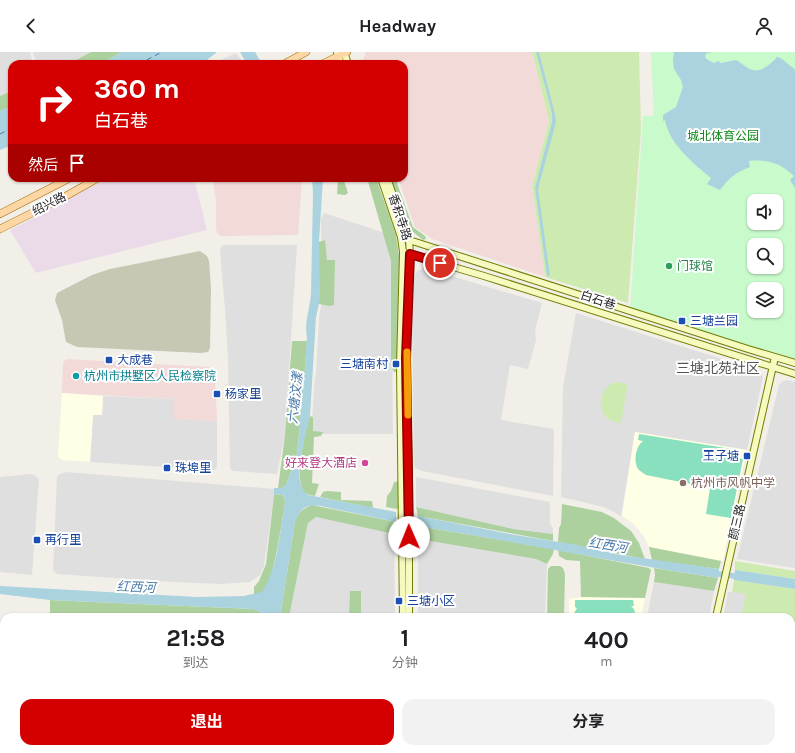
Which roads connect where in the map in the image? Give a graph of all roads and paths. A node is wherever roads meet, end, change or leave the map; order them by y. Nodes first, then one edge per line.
1 (306, 52) edge
2 (342, 53) edge
3 (291, 60) edge
4 (329, 60) edge
5 (62, 182) edge
6 (90, 182) edge
7 (382, 182) edge
8 (388, 182) edge
9 (0, 214) edge
10 (0, 229) edge
11 (400, 237) junction
12 (408, 240) junction
13 (403, 252) junction
14 (410, 254) junction
15 (775, 357) junction
16 (795, 363) edge
17 (773, 368) junction
18 (795, 374) edge
19 (403, 613) edge
20 (409, 613) edge
21 (717, 613) edge

1 - 3 main road
2 - 4 main road
5 - 9 main road, 绍兴路
6 - 10 main road, 绍兴路
7 - 11 main road, 香积寺路
8 - 12 main road, 香积寺路
11 - 12 main road, 白石巷
11 - 13 main road, 香积寺路
12 - 14 main road, 香积寺路
12 - 15 main road, 白石巷
13 - 14 main road, 白石巷
13 - 19 main road, 香积寺路
14 - 17 main road, 白石巷
14 - 20 main road, 香积寺路
15 - 16 main road, 白石巷
15 - 17 main road, 颜三路
17 - 18 main road, 白石巷
17 - 21 main road, 颜三路

